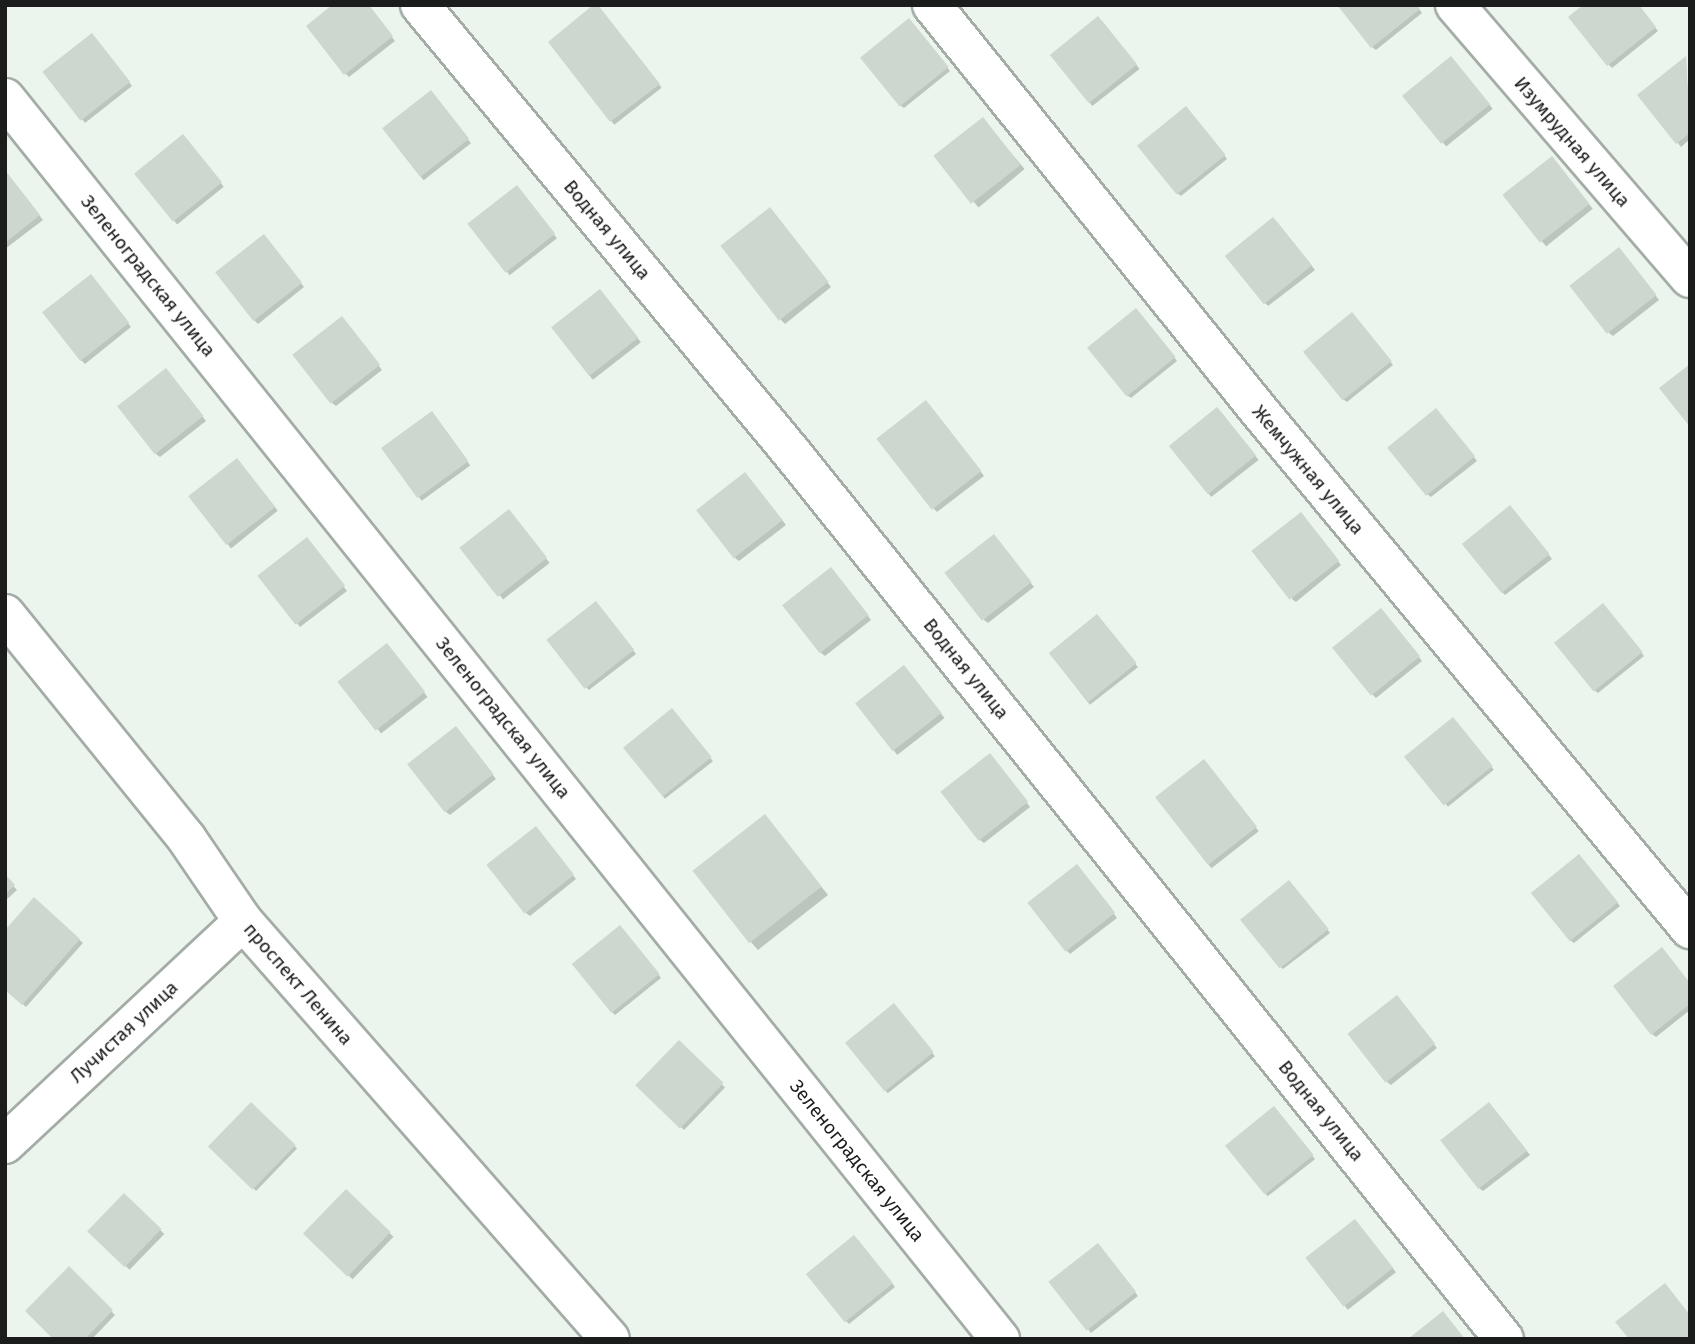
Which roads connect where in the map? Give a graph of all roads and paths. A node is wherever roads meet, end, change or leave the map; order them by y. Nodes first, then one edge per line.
1 (420, 5) edge
2 (932, 5) edge
3 (1455, 5) edge
4 (5, 98) edge
5 (1690, 278) edge
6 (5, 614) edge
7 (243, 921) junction
8 (1690, 929) edge
9 (5, 1144) edge
10 (610, 1339) edge
11 (1000, 1339) edge
12 (1504, 1339) edge

1 - 12 street, Водная улица
2 - 8 street, Жемчужная улица
3 - 5 street, Изумрудная улица
4 - 11 street, Зеленоградская улица
6 - 7 street, проспект Ленина
7 - 9 street, Лучистая улица
7 - 10 street, проспект Ленина

